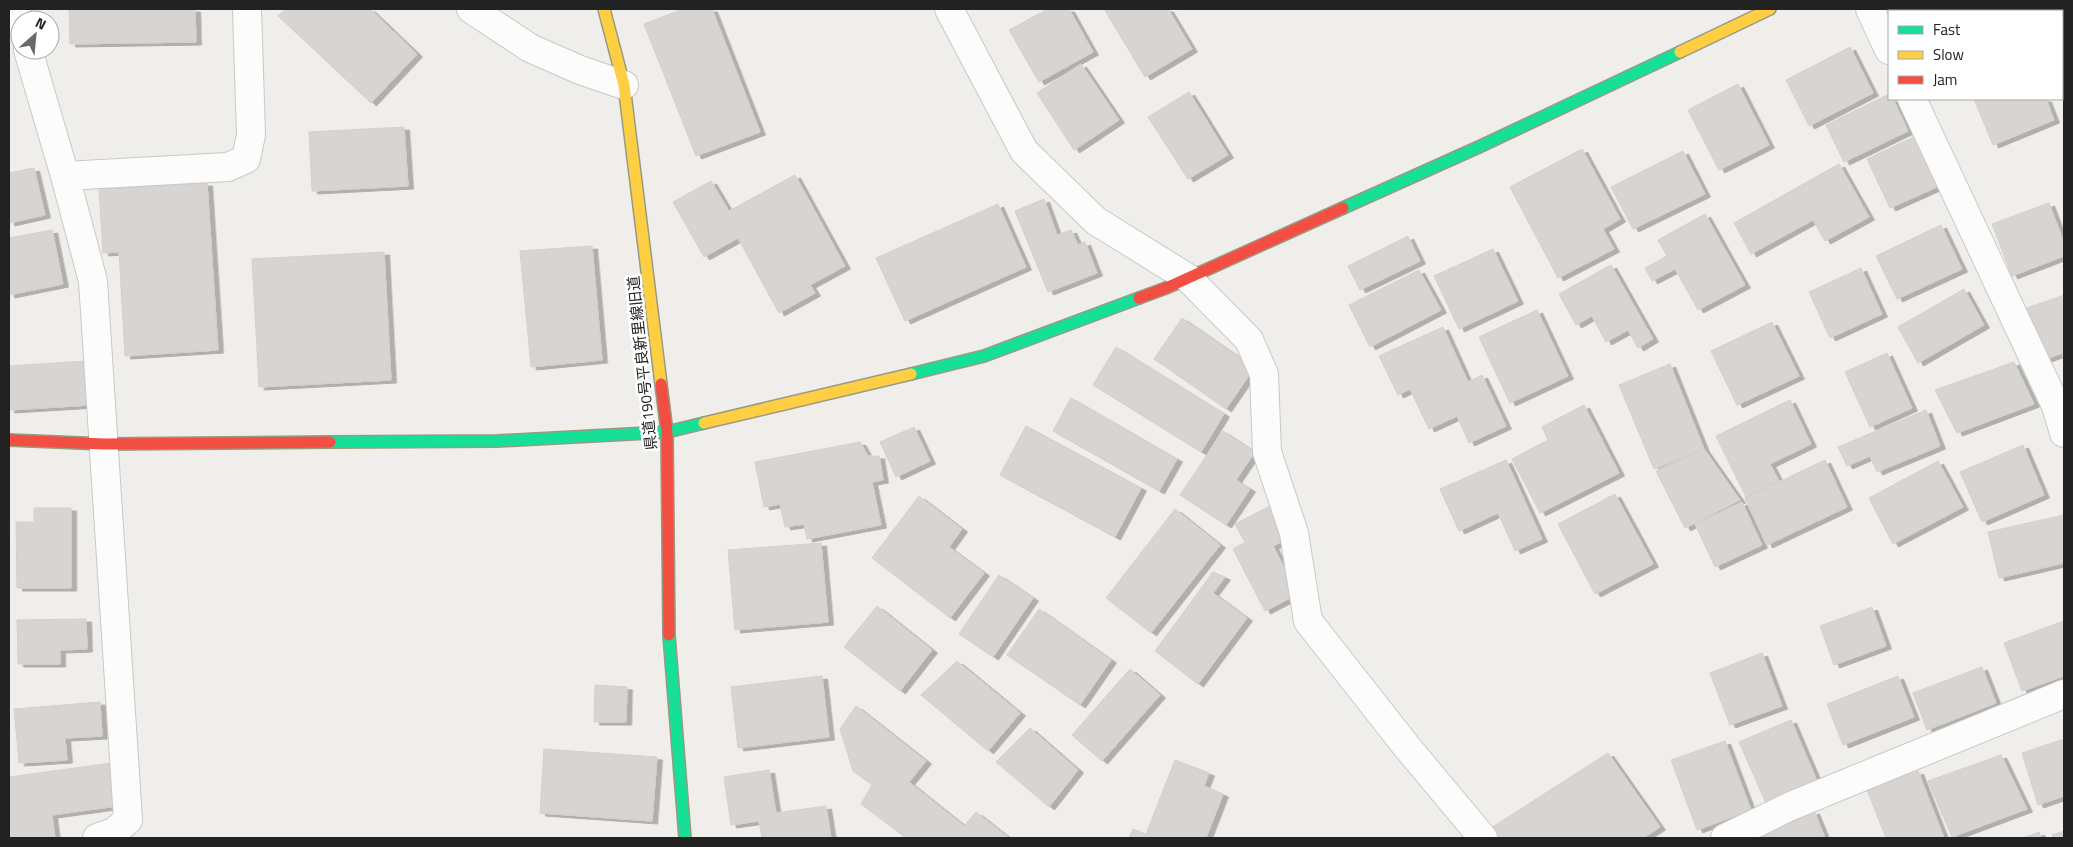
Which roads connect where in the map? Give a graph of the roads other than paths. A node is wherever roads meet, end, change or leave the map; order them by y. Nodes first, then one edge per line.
1 (247, 9) edge
2 (471, 9) edge
3 (604, 9) edge
4 (949, 9) edge
5 (1770, 9) edge
6 (1870, 9) edge
7 (1888, 48) edge
8 (31, 60) edge
9 (624, 85) junction
10 (1912, 100) edge
11 (65, 176) junction
12 (1188, 278) junction
13 (2064, 428) edge
14 (667, 432) junction
15 (9, 440) edge
16 (104, 444) junction
17 (2064, 694) edge
18 (97, 838) edge
19 (685, 838) edge
20 (1483, 838) edge
21 (1725, 838) edge

1 - 11 street
2 - 9 street
3 - 9 street, 県道190号平良新里線旧道
4 - 12 street
5 - 12 street
6 - 7 street
8 - 11 street
9 - 14 street, 県道190号平良新里線旧道
10 - 13 street
11 - 16 street
12 - 14 street
12 - 20 street
14 - 16 street
14 - 19 street, 県道190号平良新里線旧道
15 - 16 street
16 - 18 street
17 - 21 street

